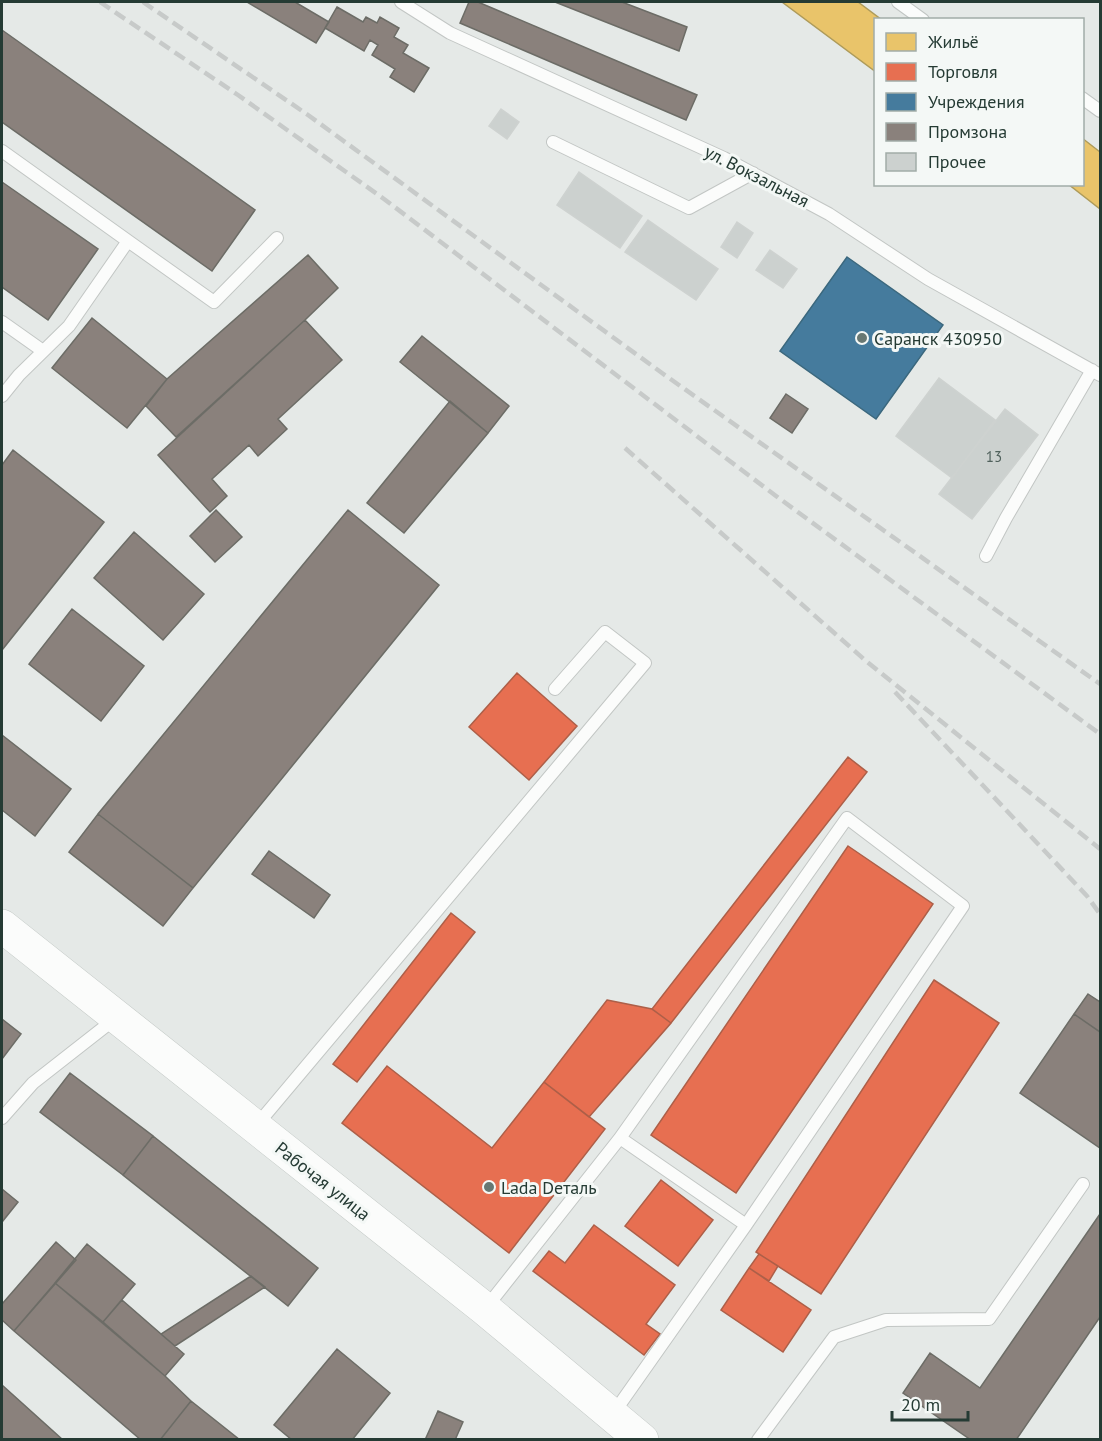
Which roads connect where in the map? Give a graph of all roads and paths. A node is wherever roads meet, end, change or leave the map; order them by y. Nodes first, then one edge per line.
1 (400, 2) edge
2 (898, 2) edge
3 (920, 18) edge
4 (1084, 99) edge
5 (1101, 111) edge
6 (553, 142) dead end
7 (2, 151) edge
8 (753, 173) junction
9 (278, 238) dead end
10 (128, 242) junction
11 (2, 322) edge
12 (43, 351) junction
13 (1096, 373) edge
14 (2, 396) edge
15 (986, 556) dead end
16 (555, 689) dead end
17 (2, 926) edge
18 (117, 1017) junction
19 (2, 1118) edge
20 (255, 1127) junction
21 (620, 1138) junction
22 (1083, 1184) dead end
23 (746, 1225) junction
24 (485, 1309) junction
25 (612, 1415) junction
26 (642, 1440) edge
27 (758, 1440) edge

1 - 8 lane, ул. Вокзальная
2 - 3 lane
4 - 5 lane
6 - 8 lane
7 - 10 lane
8 - 13 lane, ул. Вокзальная
9 - 10 lane
10 - 12 lane
11 - 12 lane
12 - 14 lane
13 - 15 lane
16 - 20 lane
17 - 18 street, Рабочая улица
18 - 19 lane
18 - 20 street, Рабочая улица
20 - 24 street, Рабочая улица
21 - 23 lane
21 - 23 lane
21 - 24 lane
22 - 27 lane
23 - 25 lane
24 - 25 street, Рабочая улица
25 - 26 street, Рабочая улица

